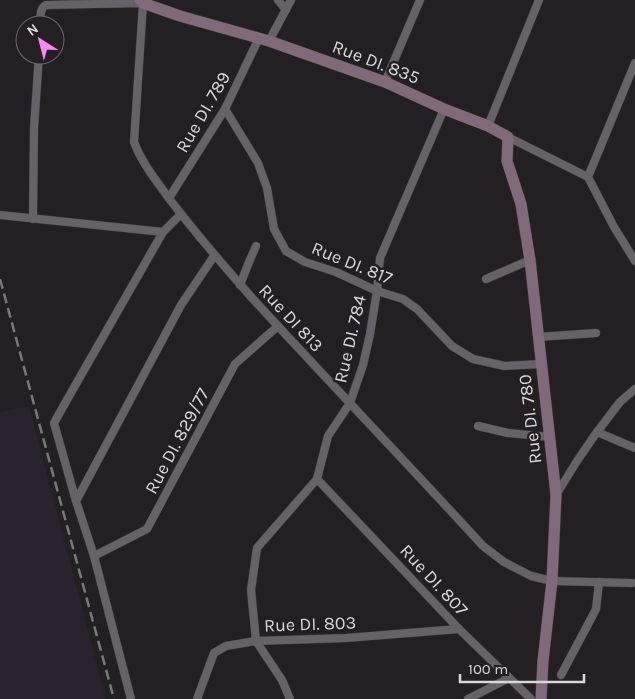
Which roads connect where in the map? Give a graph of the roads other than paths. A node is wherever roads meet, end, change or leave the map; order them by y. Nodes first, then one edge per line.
1 (278, 0) edge
2 (291, 0) edge
3 (420, 0) edge
4 (539, 0) edge
5 (141, 2) edge
6 (286, 10) junction
7 (41, 15) edge
8 (264, 39) junction
9 (635, 63) edge
10 (37, 65) edge
11 (385, 82) junction
12 (225, 109) junction
13 (444, 109) junction
14 (488, 126) junction
15 (508, 137) junction
16 (588, 177) junction
17 (169, 198) junction
18 (0, 215) edge
19 (180, 215) junction
20 (33, 219) junction
21 (163, 232) junction
22 (256, 246) dead end
23 (214, 256) junction
24 (530, 260) junction
25 (635, 261) edge
26 (486, 279) dead end
27 (240, 285) junction
28 (377, 291) junction
29 (278, 326) junction
30 (596, 333) dead end
31 (538, 337) junction
32 (541, 364) junction
33 (635, 389) edge
34 (350, 403) junction
35 (478, 426) dead end
36 (597, 432) junction
37 (550, 436) junction
38 (635, 448) edge
39 (318, 479) junction
40 (556, 495) junction
41 (76, 501) junction
42 (94, 556) junction
43 (552, 581) junction
44 (599, 582) junction
45 (632, 583) dead end
46 (459, 629) junction
47 (256, 641) junction
48 (560, 675) dead end
49 (509, 678) junction
50 (131, 699) edge
51 (196, 699) edge
52 (290, 699) edge
53 (468, 699) edge
54 (531, 699) edge
55 (541, 699) edge

1 - 6 street
2 - 6 street, Rue DI. 789
3 - 11 street
4 - 14 street
5 - 7 street
5 - 8 street, Rue DI. 835
5 - 17 street, Rue DI 813
6 - 8 street, Rue DI. 789
8 - 11 street, Rue DI. 835
8 - 12 street, Rue DI. 789
9 - 16 street
10 - 20 street
11 - 13 street, Rue DI. 835
12 - 17 street, Rue DI. 789
12 - 28 street, Rue DI. 817
13 - 14 street, Rue DI. 835
13 - 28 street, Rue DI. 784
14 - 15 street, Rue DI. 835
15 - 16 street, Rue DI. 835
15 - 24 street, Rue DI. 780
16 - 25 street
17 - 19 street, Rue DI 813
18 - 20 street
19 - 21 street
19 - 23 street, Rue DI 813
20 - 21 street
21 - 41 street
22 - 27 street
23 - 27 street, Rue DI 813
23 - 41 street
24 - 26 street
24 - 31 street, Rue DI. 780
27 - 29 street, Rue DI 813
28 - 32 street, Rue DI. 817
28 - 34 street, Rue DI. 784
29 - 34 street, Rue DI 813
29 - 42 street, Rue DI. 829/77
30 - 31 street
31 - 32 street, Rue DI. 780
32 - 37 street, Rue DI. 780
33 - 36 street
34 - 39 street, Rue DI. 784
34 - 43 street, Rue DI 813
35 - 37 street
36 - 38 street
36 - 40 street
37 - 40 street, Rue DI. 780
39 - 46 street, Rue DI. 807
39 - 47 street, Rue DI. 784
40 - 43 street, Rue DI. 780
41 - 42 street
42 - 50 street
43 - 44 street, Rue DI 813
43 - 55 street, Rue DI. 780
44 - 45 street, Rue DI 813
44 - 48 street
46 - 47 street, Rue DI. 803
46 - 49 street, Rue DI. 807
47 - 51 street, Rue DI. 803
47 - 52 street, Rue DI. 784
49 - 53 street
49 - 54 street, Rue DI. 807

